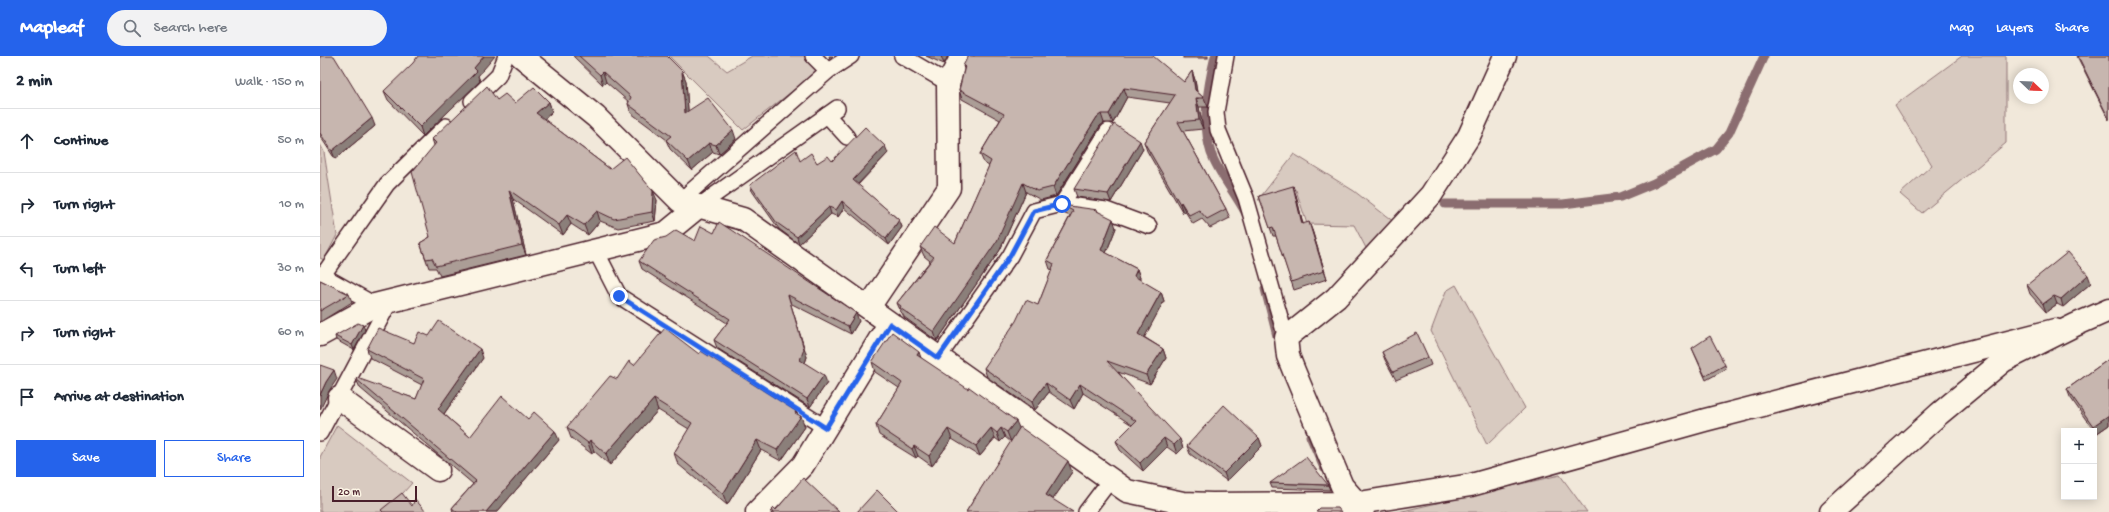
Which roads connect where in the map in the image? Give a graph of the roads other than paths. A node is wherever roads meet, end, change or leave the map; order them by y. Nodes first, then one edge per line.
1 (506, 56) edge
2 (521, 56) edge
3 (813, 56) edge
4 (851, 56) edge
5 (902, 56) edge
6 (962, 56) edge
7 (1226, 56) edge
8 (1505, 56) edge
9 (828, 71) junction
10 (948, 83) junction
11 (1108, 131) edge
12 (847, 137) dead end
13 (690, 203) junction
14 (1062, 204) junction
15 (1149, 226) dead end
16 (596, 251) junction
17 (321, 275) edge
18 (382, 303) junction
19 (869, 307) junction
20 (2109, 310) edge
21 (890, 324) junction
22 (2075, 325) junction
23 (320, 335) edge
24 (1286, 338) junction
25 (938, 358) junction
26 (339, 398) junction
27 (826, 428) junction
28 (320, 433) edge
29 (438, 470) dead end
30 (1111, 479) junction
31 (1195, 508) edge
32 (1362, 508) edge
33 (757, 512) edge
34 (1086, 512) edge
35 (1831, 512) edge

1 - 17 lane
2 - 13 street
3 - 9 lane
4 - 9 lane
5 - 10 lane
6 - 10 street
7 - 24 lane
8 - 24 street
9 - 13 lane
10 - 19 street
11 - 14 lane
12 - 13 lane
13 - 16 street
13 - 19 street
14 - 15 lane
14 - 25 lane
16 - 18 street
16 - 27 lane
17 - 18 lane
18 - 23 street
18 - 26 lane
19 - 21 street
20 - 22 street
21 - 25 street
21 - 27 street
22 - 32 street
22 - 35 street
24 - 32 street
25 - 30 street
26 - 28 lane
26 - 29 street
27 - 33 street
30 - 31 street
30 - 34 lane
31 - 32 street

